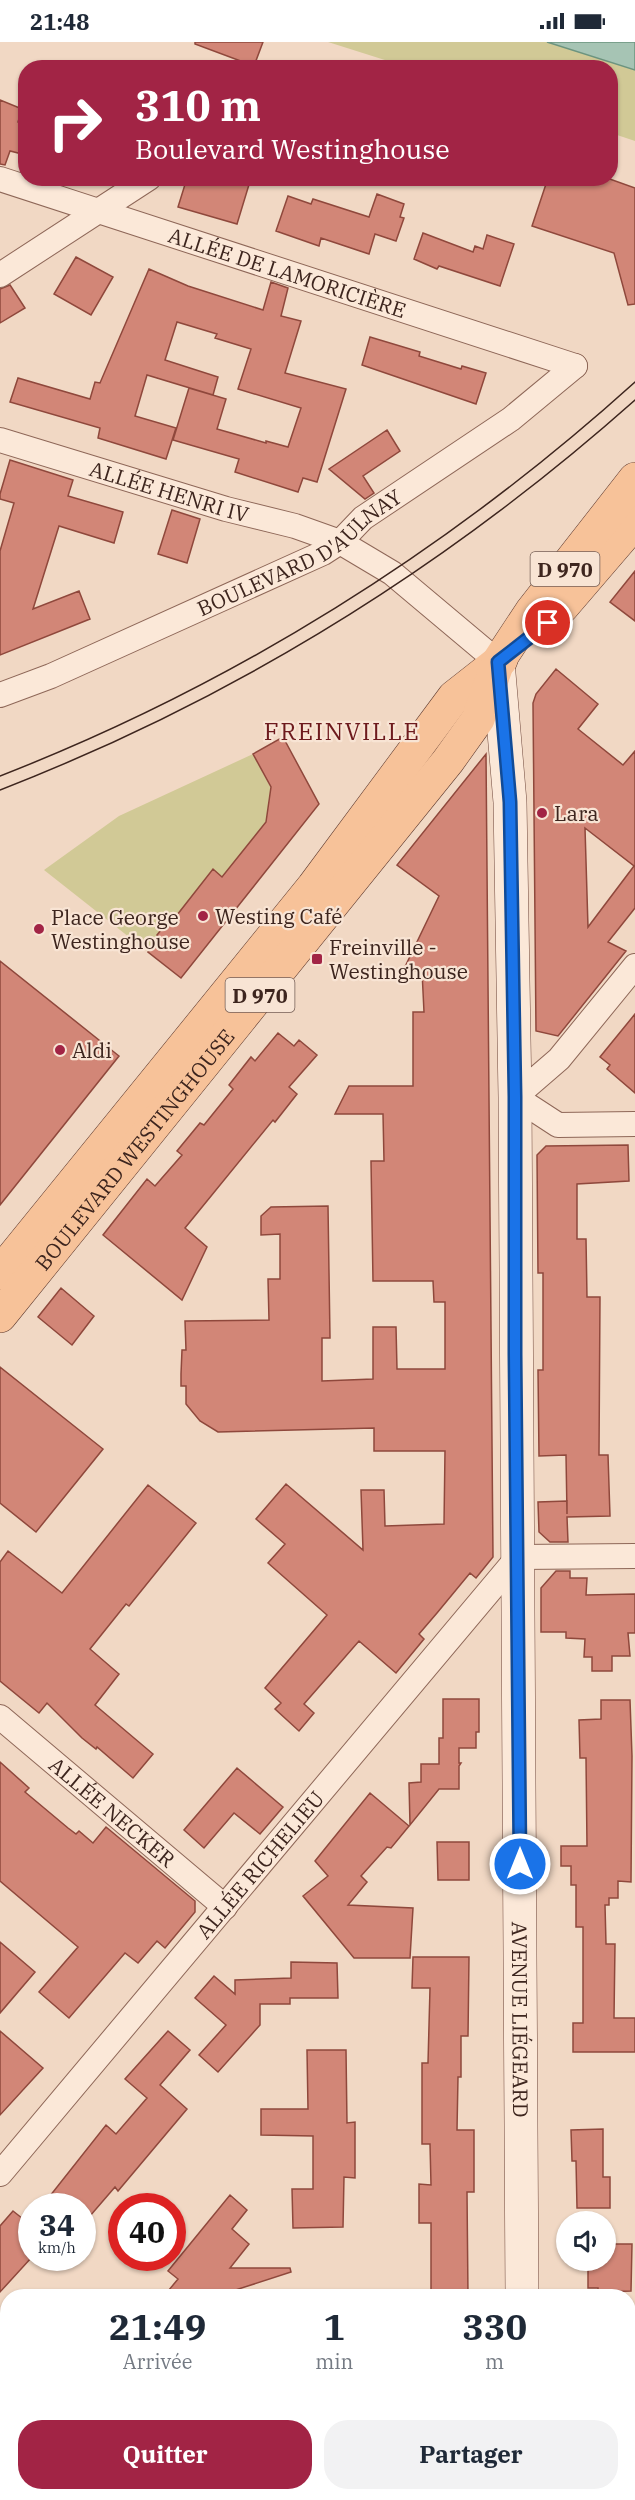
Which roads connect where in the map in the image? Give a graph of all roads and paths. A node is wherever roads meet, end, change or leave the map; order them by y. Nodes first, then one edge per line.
1 (0, 179) edge
2 (18, 185) edge
3 (21, 186) edge
4 (138, 186) edge
5 (101, 212) junction
6 (0, 275) edge
7 (575, 366) joint
8 (0, 440) edge
9 (635, 479) edge
10 (635, 522) edge
11 (340, 542) junction
12 (498, 662) junction
13 (0, 695) edge
14 (635, 966) edge
15 (515, 1097) junction
16 (635, 1124) edge
17 (0, 1273) edge
18 (0, 1316) edge
19 (635, 1556) edge
20 (518, 1557) junction
21 (9, 1725) edge
22 (225, 1908) junction
23 (0, 2174) edge
24 (522, 2289) edge

1 - 2 street, ALLÉE DE LAMORICIÈRE
3 - 5 street, ALLÉE DE LAMORICIÈRE
4 - 5 street
5 - 6 street
5 - 7 street, ALLÉE DE LAMORICIÈRE
7 - 11 street, BOULEVARD D'AULNAY
8 - 11 street, ALLÉE HENRI IV
9 - 12 main road, BOULEVARD WESTINGHOUSE / D 970
10 - 12 main road, BOULEVARD WESTINGHOUSE / D 970
11 - 12 street, ALLÉE HENRI IV
11 - 13 street, BOULEVARD D'AULNAY
12 - 15 street, AVENUE LIÉGEARD
12 - 17 main road, BOULEVARD WESTINGHOUSE / D 970
12 - 18 main road, BOULEVARD WESTINGHOUSE / D 970
14 - 15 street
15 - 16 street
15 - 20 street, AVENUE LIÉGEARD
19 - 20 street
20 - 22 street, ALLÉE RICHELIEU
20 - 24 street, AVENUE LIÉGEARD
21 - 22 street, ALLÉE NECKER
22 - 23 street, ALLÉE RICHELIEU

